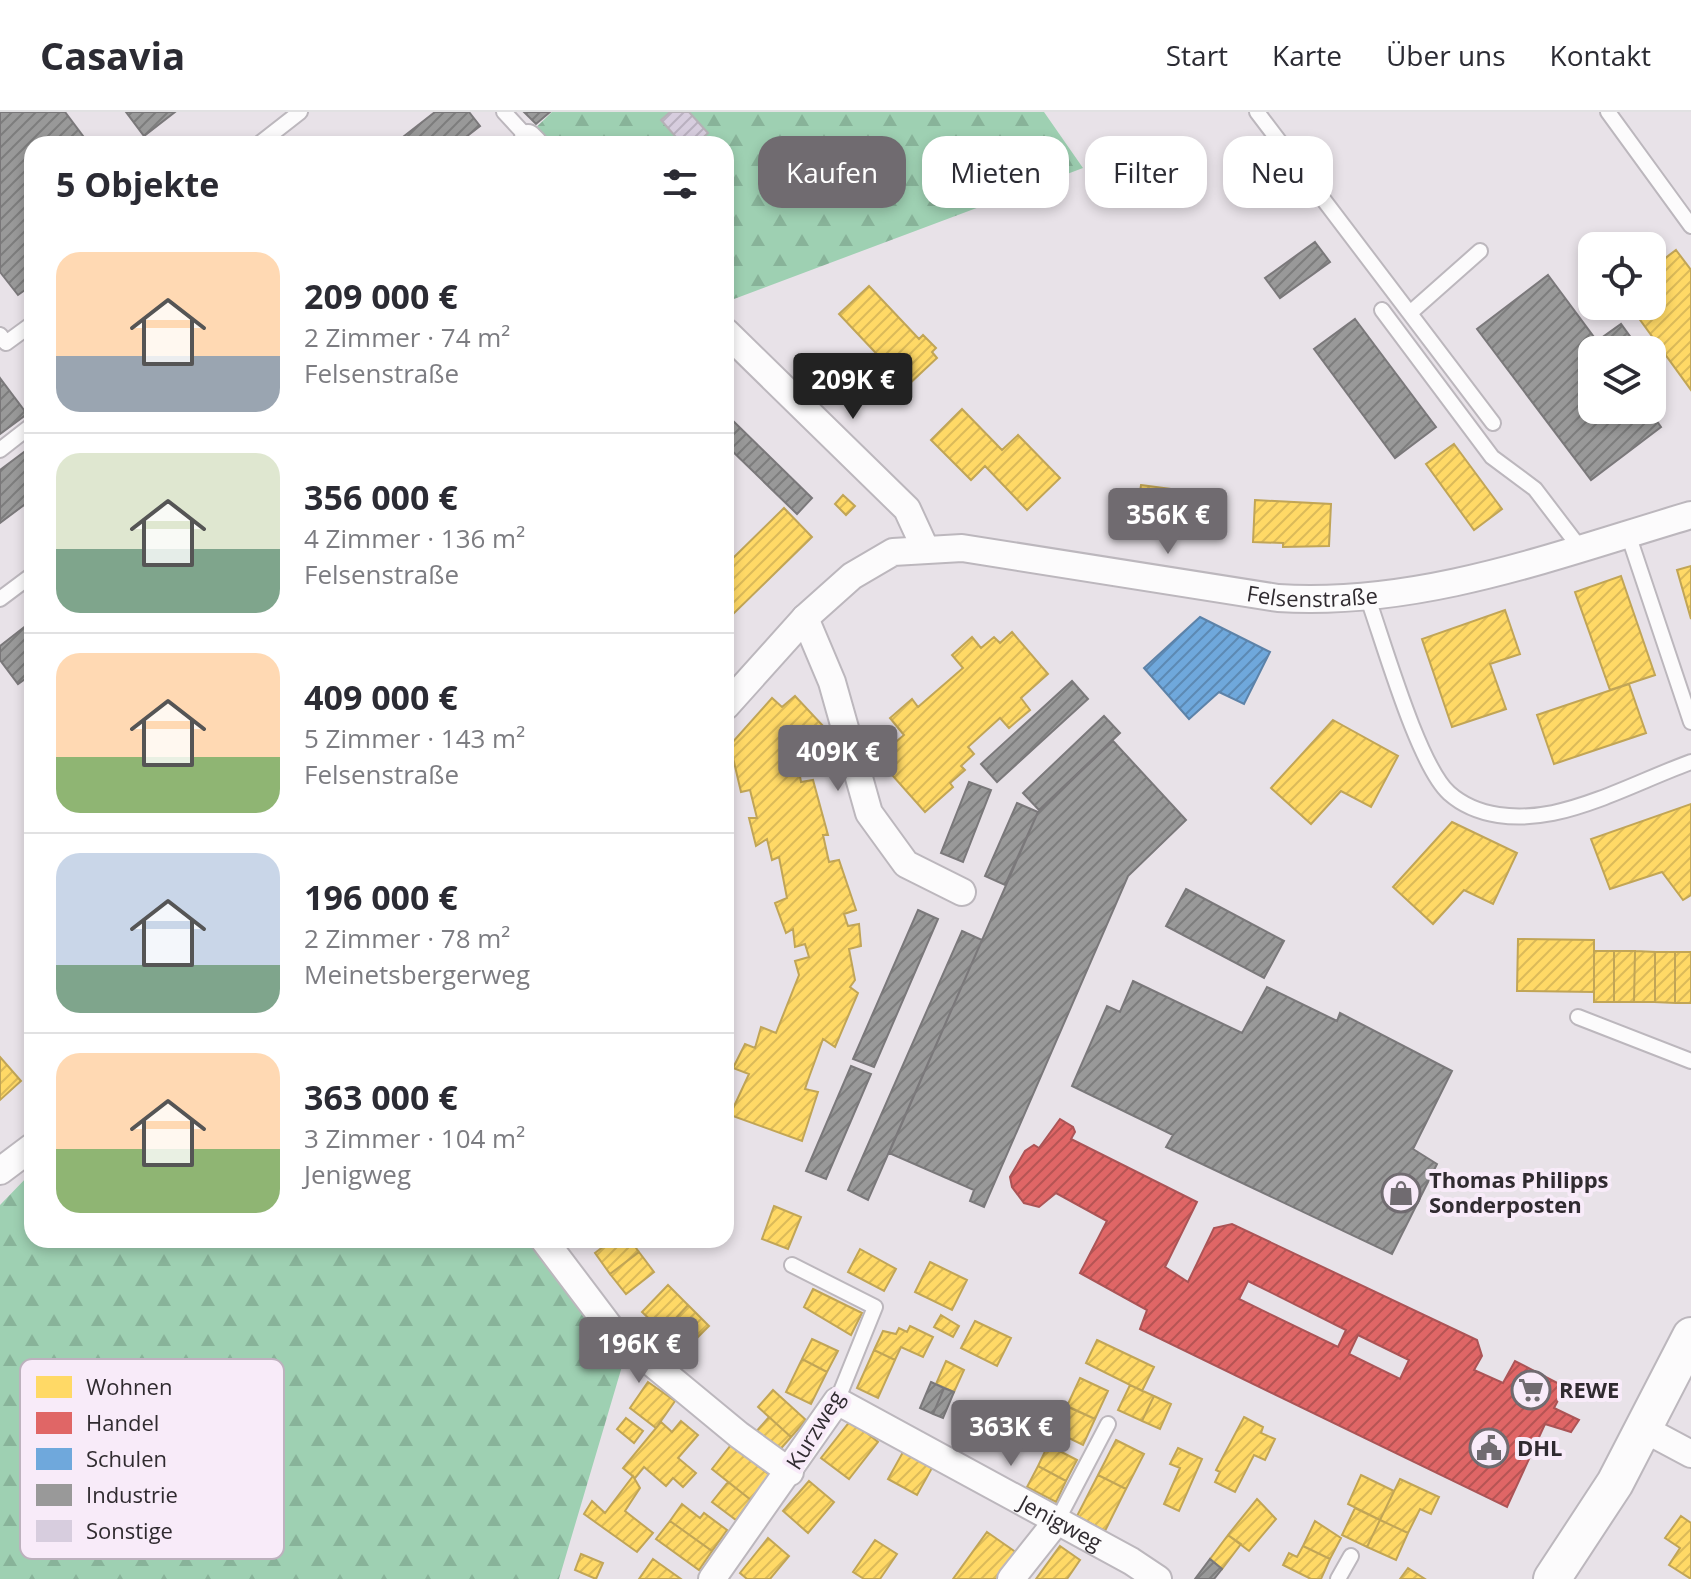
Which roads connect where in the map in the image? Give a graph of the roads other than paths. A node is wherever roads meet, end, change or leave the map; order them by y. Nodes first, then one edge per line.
1 (300, 112) edge
2 (504, 112) edge
3 (1257, 112) edge
4 (1608, 112) edge
5 (269, 136) edge
6 (526, 136) edge
7 (1691, 226) edge
8 (1480, 251) dead end
9 (1382, 310) dead end
10 (1410, 313) junction
11 (24, 330) edge
12 (0, 335) edge
13 (734, 340) edge
14 (1493, 423) dead end
15 (24, 431) edge
16 (0, 450) edge
17 (1691, 515) edge
18 (1628, 534) junction
19 (925, 548) junction
20 (1580, 548) junction
21 (24, 581) edge
22 (1367, 596) junction
23 (0, 599) edge
24 (805, 618) junction
25 (734, 697) edge
26 (1691, 722) edge
27 (1691, 762) edge
28 (962, 892) dead end
29 (1578, 1017) dead end
30 (1691, 1061) edge
31 (24, 1153) edge
32 (0, 1171) edge
33 (550, 1248) edge
34 (792, 1265) dead end
35 (1691, 1336) edge
36 (837, 1401) junction
37 (1108, 1424) dead end
38 (1646, 1430) junction
39 (1691, 1454) edge
40 (790, 1472) junction
41 (1057, 1521) junction
42 (1351, 1556) dead end
43 (712, 1579) edge
44 (1011, 1579) edge
45 (1158, 1579) edge
46 (1338, 1579) edge
47 (1552, 1579) edge

1 - 5 lane
2 - 6 lane
3 - 10 lane
4 - 7 lane
8 - 10 lane
9 - 20 lane
10 - 14 lane
11 - 12 lane
13 - 19 street
15 - 16 lane
17 - 18 street, Felsenstraße
18 - 20 street, Felsenstraße
18 - 26 lane
19 - 22 street, Felsenstraße
19 - 24 street, Felsenstraße
20 - 22 street, Felsenstraße
21 - 23 lane
22 - 27 lane
24 - 25 street, Felsenstraße
24 - 28 street
29 - 30 lane
31 - 32 street
33 - 40 street
34 - 36 lane, Kurzweg
35 - 38 main road
36 - 40 street, Kurzweg
36 - 41 street, Jenigweg
37 - 41 lane
38 - 39 street
38 - 47 main road
40 - 43 street, Kurzweg
41 - 44 street
41 - 45 street, Jenigweg
42 - 46 lane

